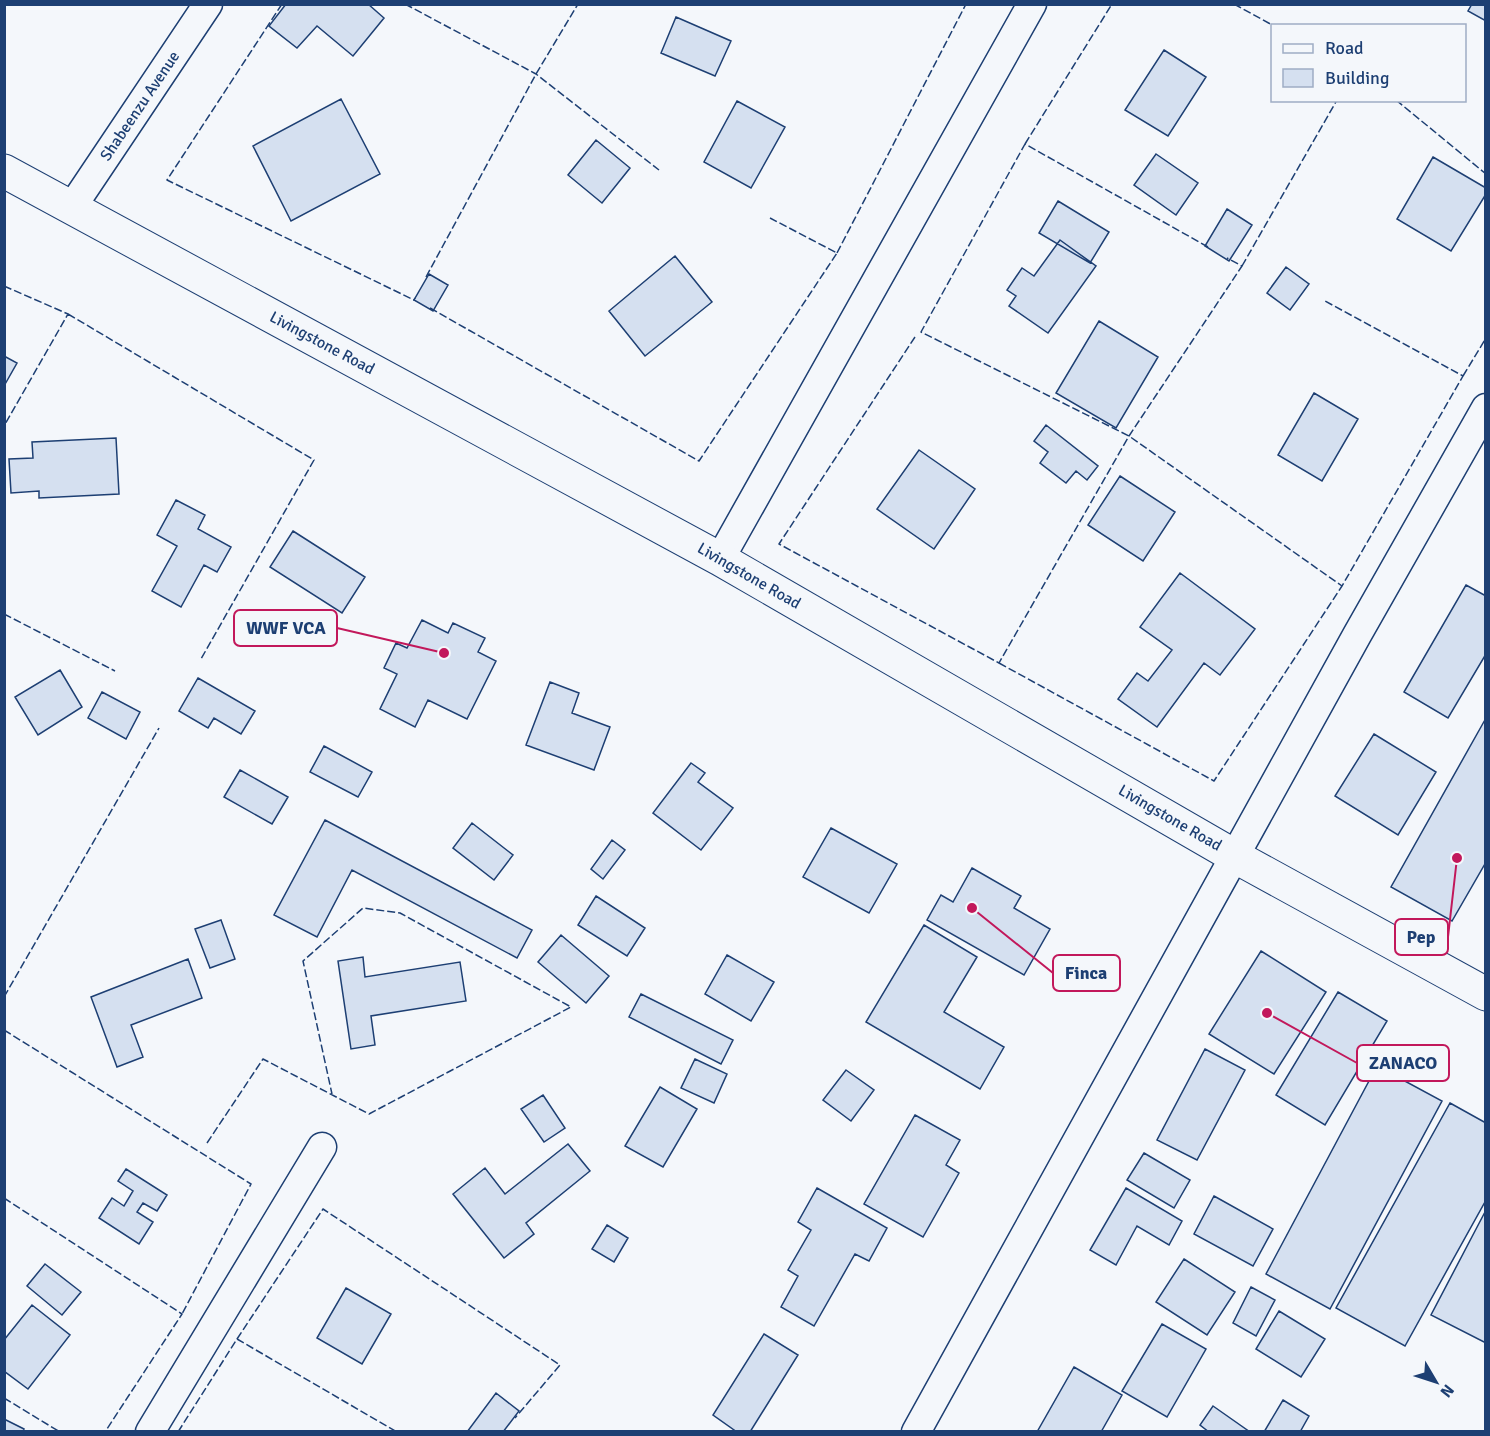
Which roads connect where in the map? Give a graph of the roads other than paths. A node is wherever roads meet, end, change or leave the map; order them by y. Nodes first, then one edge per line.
1 (208, 4) edge
2 (1032, 4) edge
3 (4, 171) edge
4 (72, 207) junction
5 (1485, 408) edge
6 (720, 559) junction
7 (1236, 856) junction
8 (1485, 994) edge
9 (322, 1147) dead end
10 (150, 1431) edge
11 (916, 1431) edge

1 - 4 street, Shabeenzu Avenue
2 - 6 street
3 - 4 highway, Livingstone Road
4 - 6 highway, Livingstone Road
5 - 7 street
6 - 7 highway, Livingstone Road
7 - 8 highway, Livingstone Road
7 - 11 street
9 - 10 street

